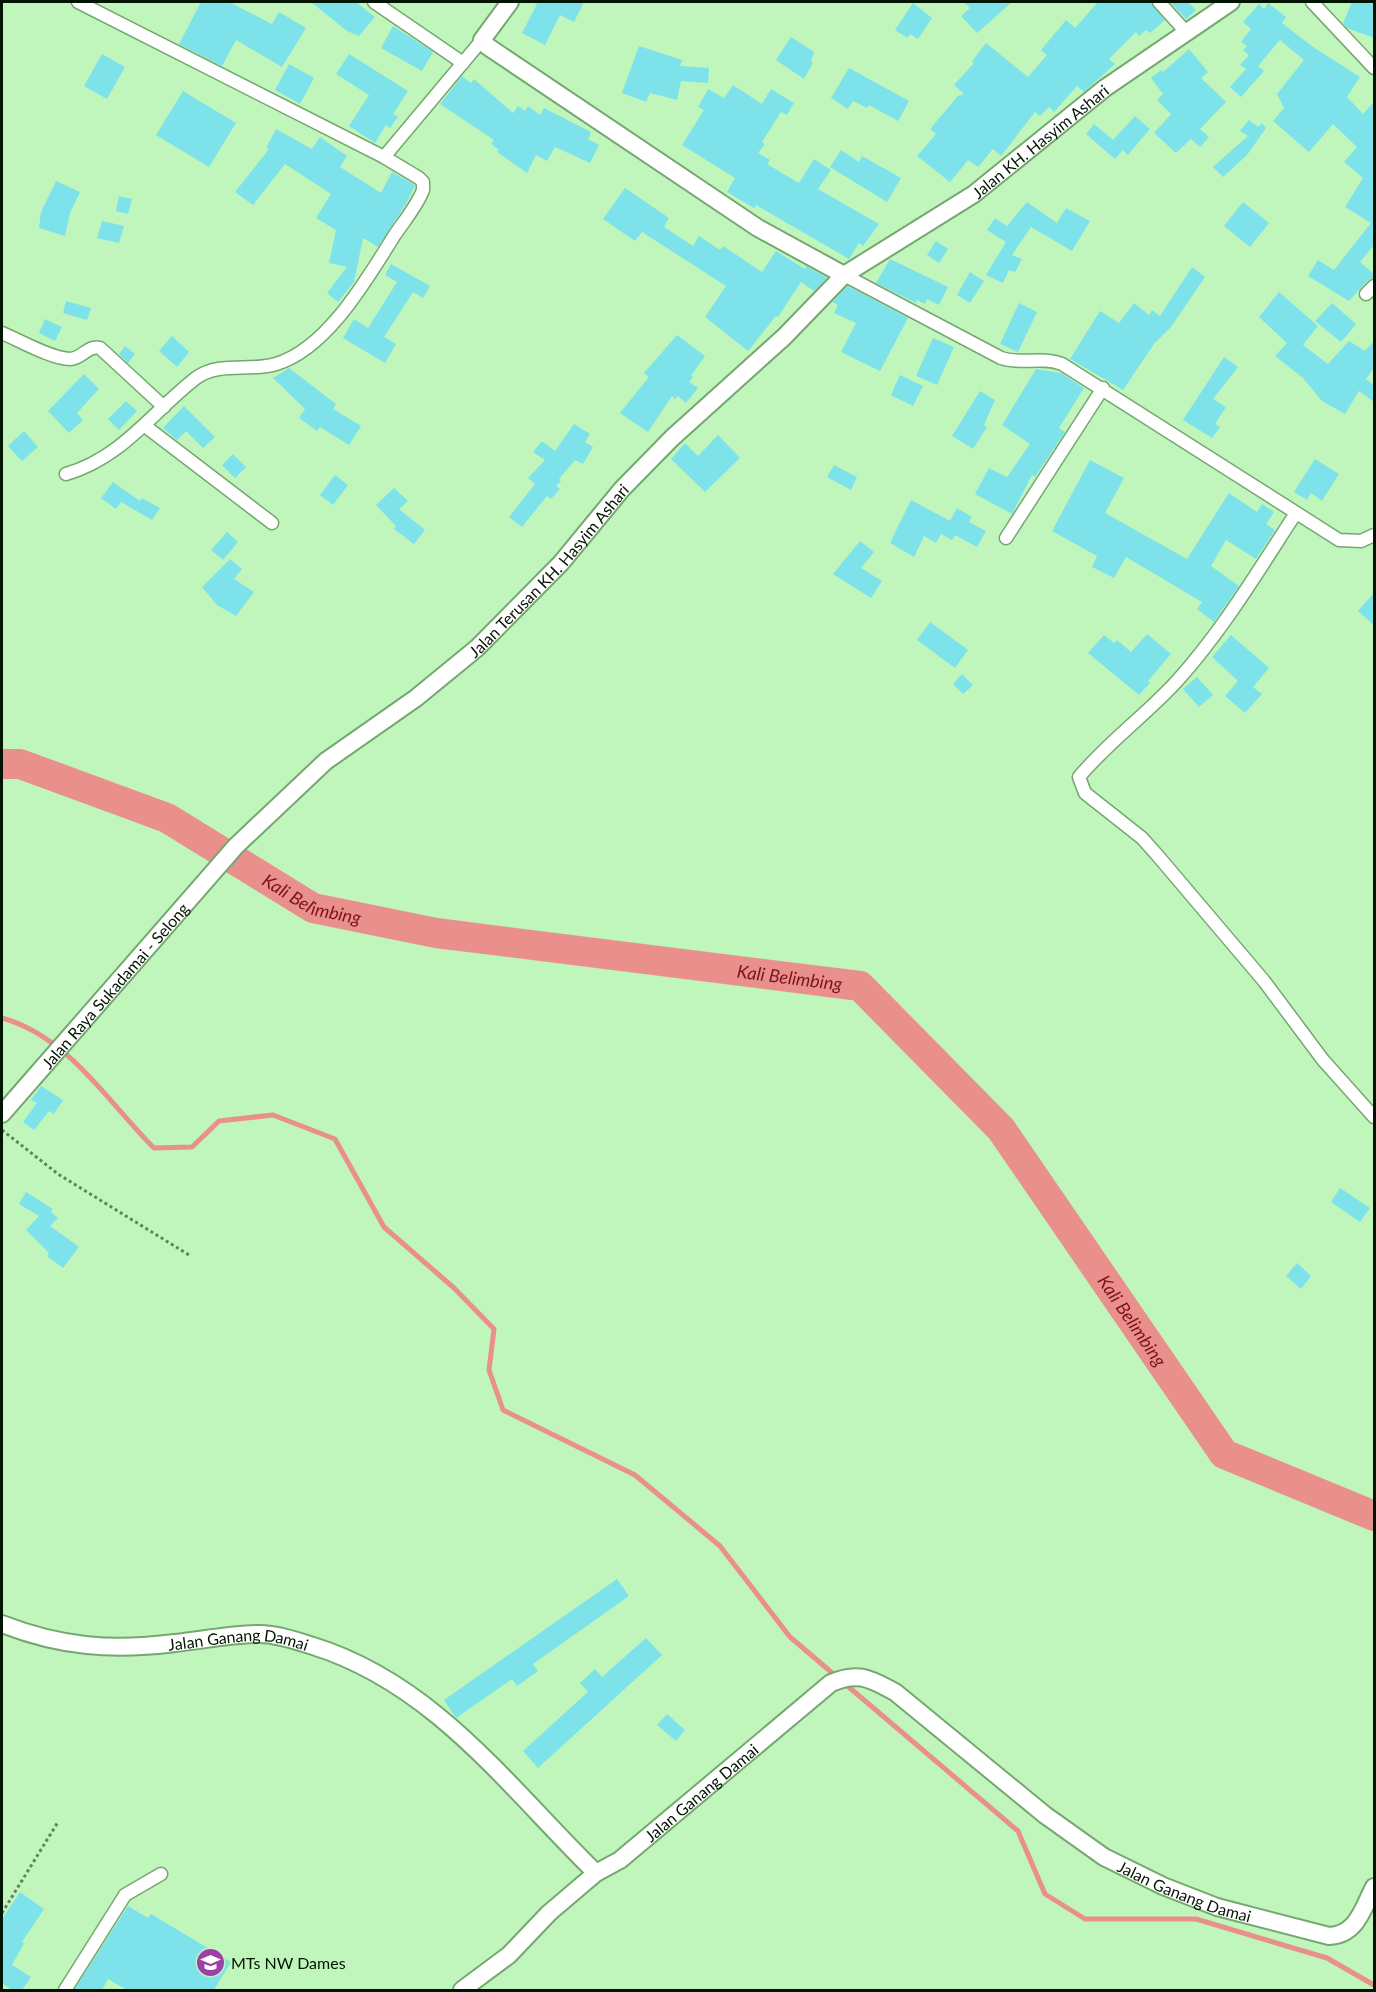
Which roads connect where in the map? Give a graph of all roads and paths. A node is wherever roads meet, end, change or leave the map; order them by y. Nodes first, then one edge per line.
1 (78, 2) edge
2 (374, 2) edge
3 (510, 2) edge
4 (1159, 2) edge
5 (1231, 2) edge
6 (1312, 2) edge
7 (1186, 32) junction
8 (482, 40) junction
9 (463, 63) junction
10 (1374, 68) edge
11 (384, 157) junction
12 (844, 275) junction
13 (2, 333) edge
14 (1103, 388) junction
15 (164, 407) junction
16 (145, 426) junction
17 (66, 474) dead end
18 (1296, 513) junction
19 (272, 523) dead end
20 (1374, 536) edge
21 (1006, 538) dead end
22 (231, 850) joint
23 (2, 1114) edge
24 (1374, 1117) edge
25 (2, 1130) edge
26 (189, 1255) dead end
27 (2, 1624) edge
28 (58, 1822) dead end
29 (596, 1873) junction
30 (161, 1874) dead end
31 (1374, 1887) edge
32 (2, 1913) edge
33 (65, 1990) edge
34 (462, 1990) edge

1 - 11 street
2 - 9 street
3 - 8 street
4 - 7 street
5 - 7 street, Jalan KH. Hasyim Ashari
6 - 10 street
7 - 12 street, Jalan KH. Hasyim Ashari
8 - 9 street
8 - 12 street
9 - 11 street
11 - 15 street
12 - 14 street
12 - 22 street, Jalan Terusan KH. Hasyim Ashari
13 - 15 street
14 - 18 street
14 - 21 street
15 - 16 street
16 - 17 street
16 - 19 street
18 - 20 street
18 - 24 street
22 - 23 street, Jalan Raya Sukadamai - Selong
25 - 26 path
27 - 29 street, Jalan Ganang Damai
28 - 32 path
29 - 31 street, Jalan Ganang Damai
29 - 34 street
30 - 33 street

